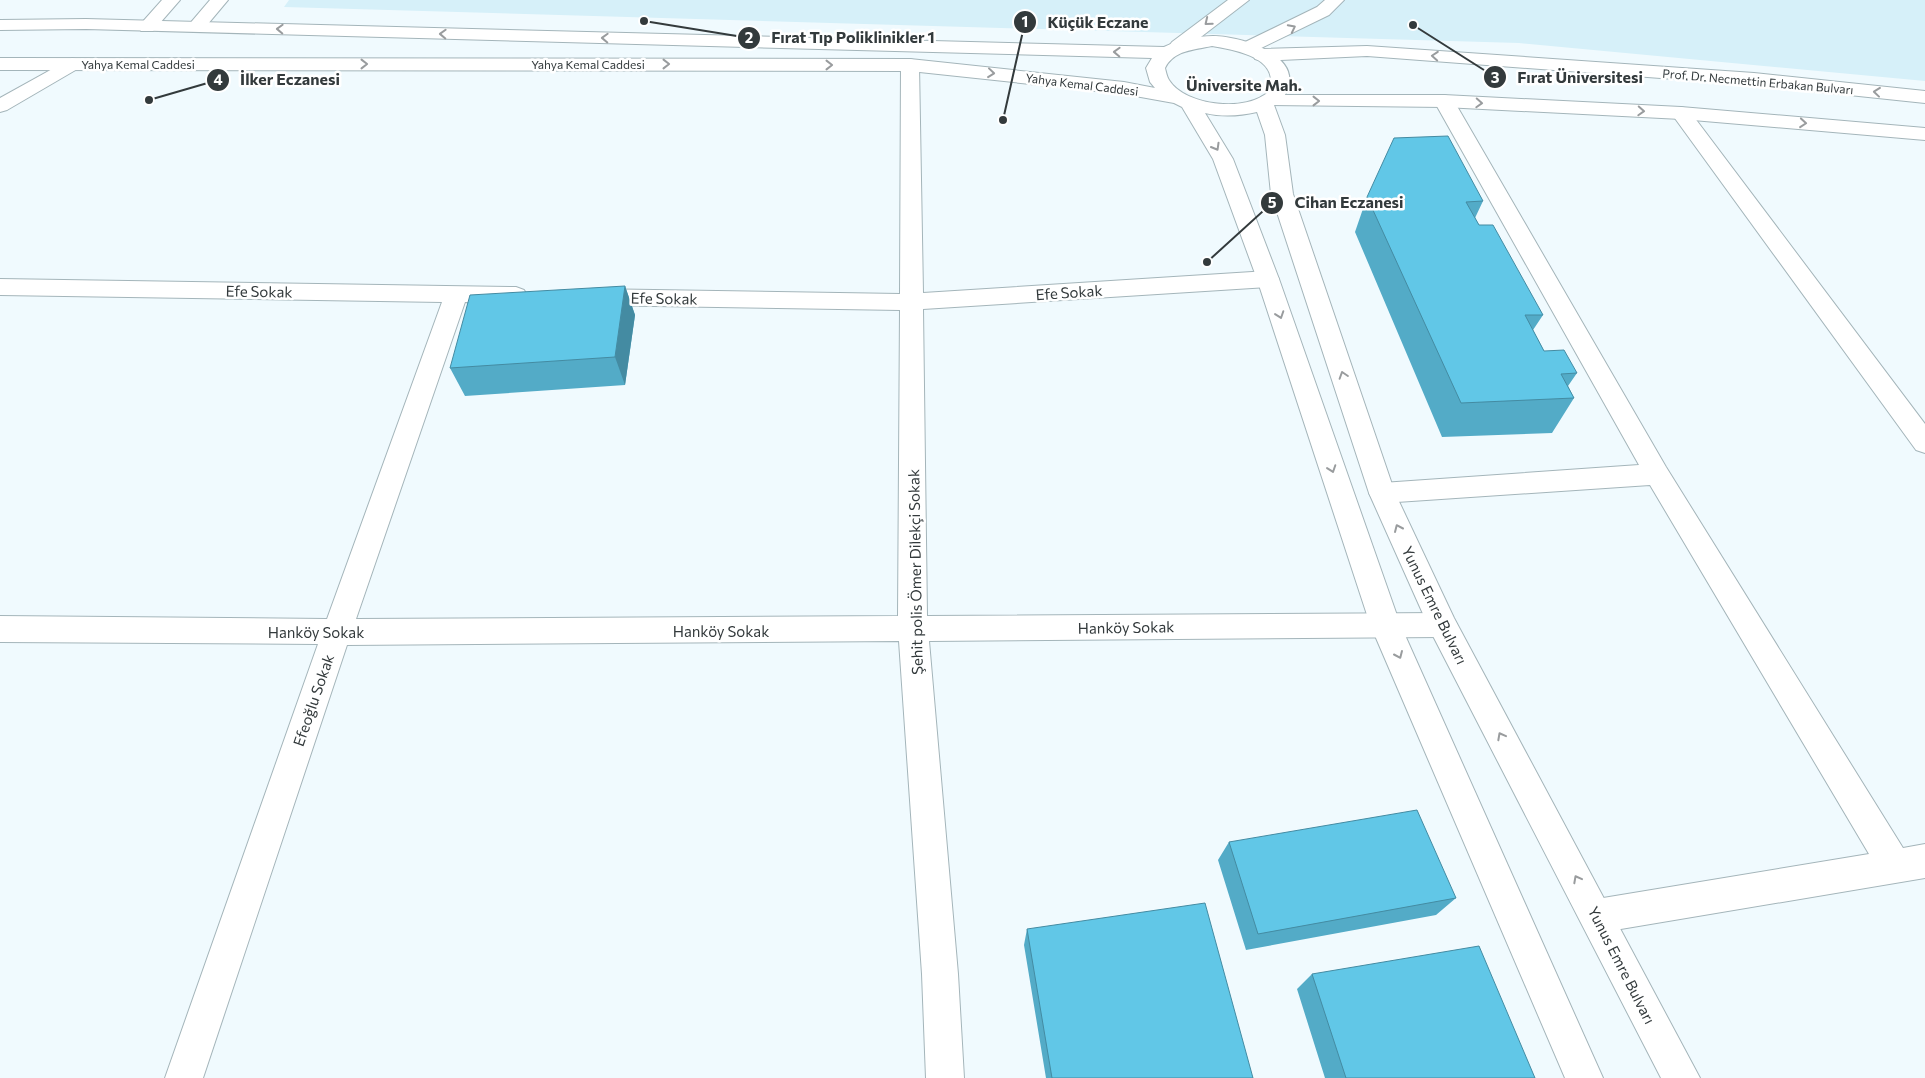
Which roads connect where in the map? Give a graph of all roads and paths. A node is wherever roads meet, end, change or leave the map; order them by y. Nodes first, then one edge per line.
1 (171, 0) edge
2 (218, 0) edge
3 (1240, 0) edge
4 (1335, 0) edge
5 (0, 25) edge
6 (148, 27) junction
7 (196, 27) junction
8 (1172, 50) junction
9 (1255, 51) junction
10 (0, 64) edge
11 (72, 64) junction
12 (910, 64) junction
13 (1925, 97) edge
14 (1183, 101) junction
15 (1444, 101) junction
16 (1266, 102) junction
17 (0, 106) edge
18 (1681, 113) junction
19 (1925, 134) edge
20 (1268, 279) junction
21 (0, 287) edge
22 (456, 294) junction
23 (535, 296) edge
24 (574, 296) edge
25 (911, 302) junction
26 (1925, 443) edge
27 (1657, 474) junction
28 (1382, 493) junction
29 (1385, 624) junction
30 (1442, 625) junction
31 (0, 629) edge
32 (913, 630) junction
33 (337, 632) junction
34 (1911, 864) edge
35 (1597, 916) junction
36 (184, 1078) edge
37 (945, 1078) edge
38 (1584, 1078) edge
39 (1680, 1078) edge

1 - 6 main road
2 - 7 main road
3 -> 8 main road
9 -> 4 main road
5 - 6 main road, Yahya Kemal Caddesi
6 - 7 main road, Yahya Kemal Caddesi
8 -> 7 main road, Yahya Kemal Caddesi
8 - 9 main road, Yahya Kemal Caddesi
8 - 14 main road
13 -> 9 main road, Prof. Dr. Necmettin Erbakan Bulvarı
9 - 16 main road
10 - 11 main road, Yahya Kemal Caddesi
11 -> 12 main road, Yahya Kemal Caddesi
11 - 17 main road
12 -> 14 main road, Yahya Kemal Caddesi
12 - 25 main road, Şehit polis Ömer Dilekçi Sokak
14 - 16 main road, Yahya Kemal Caddesi
14 -> 20 main road
16 -> 15 main road
15 -> 18 main road
15 - 27 main road
28 -> 16 main road, Yunus Emre Bulvarı
18 -> 19 main road
18 - 26 main road
20 - 25 main road, Efe Sokak
20 -> 29 main road
21 - 22 main road, Efe Sokak
22 - 23 main road, Efe Sokak
22 - 33 main road, Efeoğlu Sokak
24 - 25 main road, Efe Sokak
25 - 32 main road, Şehit polis Ömer Dilekçi Sokak
27 - 28 main road
27 - 34 main road
30 -> 28 main road, Yunus Emre Bulvarı
29 - 30 main road, Hanköy Sokak
29 - 32 main road, Hanköy Sokak
29 -> 38 main road
35 -> 30 main road, Yunus Emre Bulvarı
31 - 33 main road, Hanköy Sokak
32 - 33 main road, Hanköy Sokak
32 - 37 main road, Şehit polis Ömer Dilekçi Sokak
33 - 36 main road, Efeoğlu Sokak
34 - 35 main road
35 - 39 main road, Yunus Emre Bulvarı

